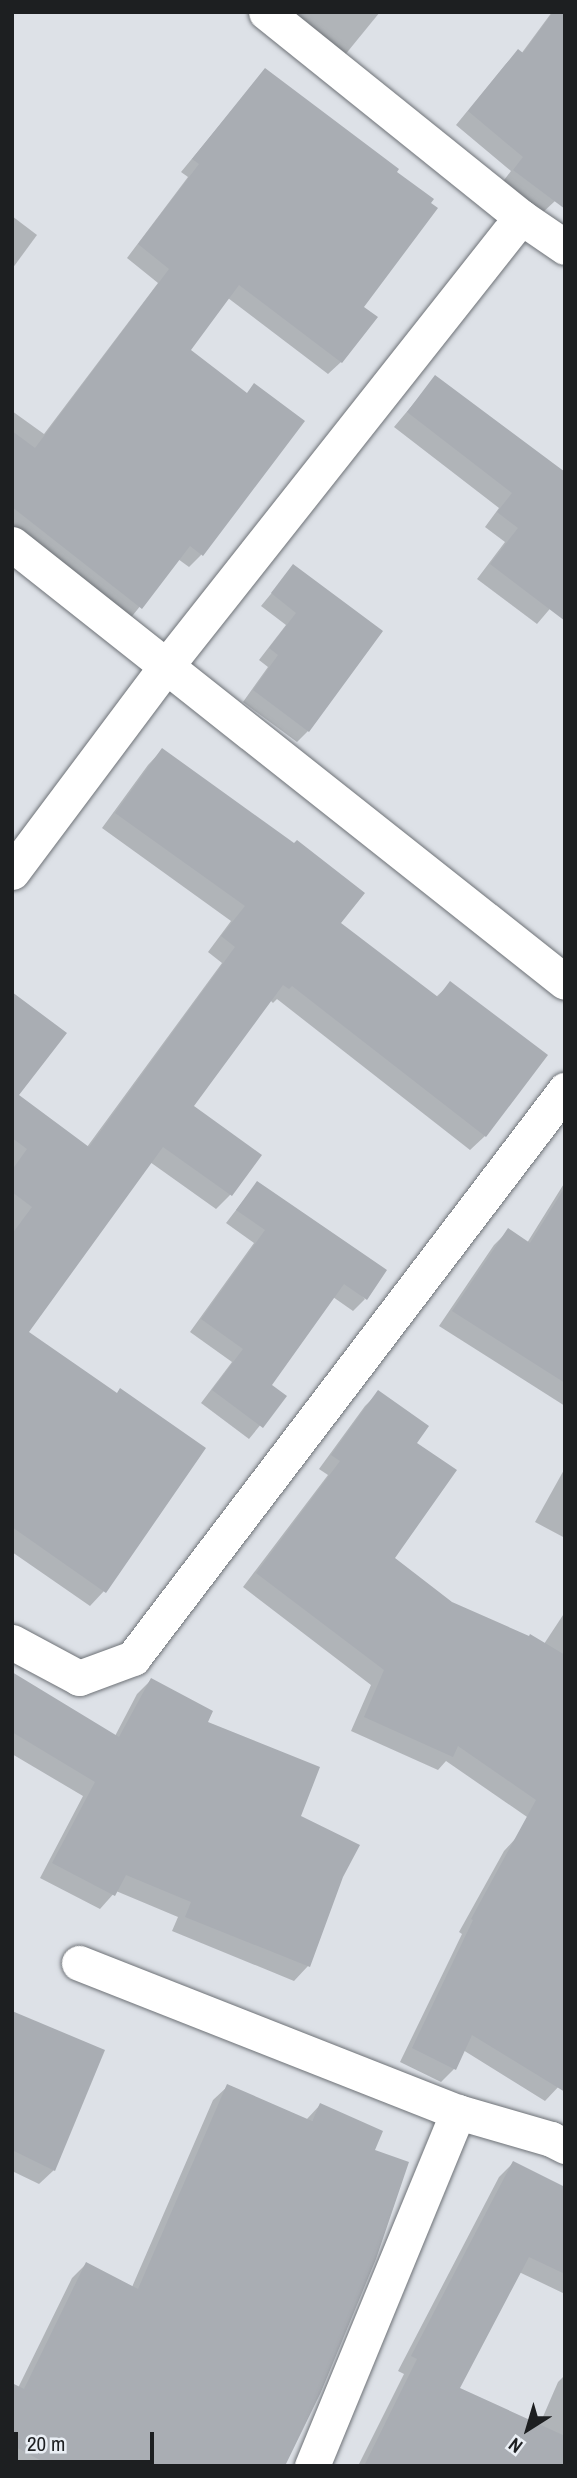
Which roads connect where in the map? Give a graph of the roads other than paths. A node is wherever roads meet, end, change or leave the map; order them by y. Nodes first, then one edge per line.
1 (266, 12) edge
2 (521, 216) junction
3 (565, 247) edge
4 (12, 544) edge
5 (167, 665) junction
6 (12, 872) edge
7 (565, 982) edge
8 (565, 1090) edge
9 (12, 1642) edge
10 (79, 1964) dead end
11 (458, 2112) junction
12 (560, 2134) edge
13 (312, 2466) edge

1 - 2 street
2 - 3 street
2 - 5 street
4 - 5 street
5 - 6 street
5 - 7 street
8 - 9 street
10 - 11 street
11 - 12 street
11 - 13 street

